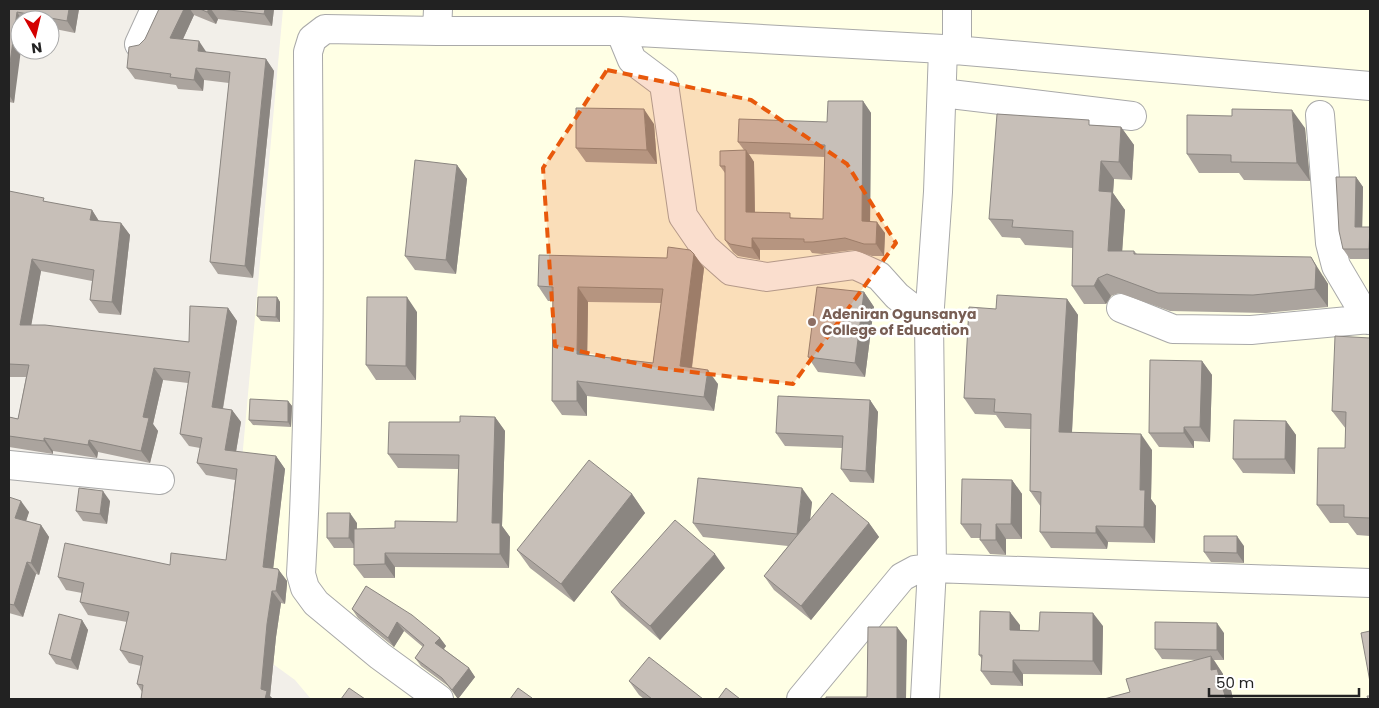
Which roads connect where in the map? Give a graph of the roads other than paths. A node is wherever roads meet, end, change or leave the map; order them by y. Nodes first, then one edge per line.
1 (155, 9) edge
2 (957, 9) edge
3 (437, 20) edge
4 (620, 31) junction
5 (139, 44) edge
6 (950, 50) junction
7 (1370, 86) edge
8 (942, 93) junction
9 (1320, 115) dead end
10 (1132, 116) dead end
11 (1121, 308) dead end
12 (1369, 319) edge
13 (929, 321) junction
14 (9, 464) edge
15 (160, 480) dead end
16 (932, 568) junction
17 (1370, 582) edge
18 (439, 699) edge
19 (801, 699) edge
20 (925, 699) edge

1 - 5 street
2 - 6 street
3 - 4 street
3 - 18 street
4 - 6 street
4 - 13 street
6 - 7 street
6 - 8 street
8 - 10 street
8 - 13 street
9 - 12 street
11 - 12 street
13 - 16 street
14 - 15 street
16 - 17 street
16 - 19 street
16 - 20 street

